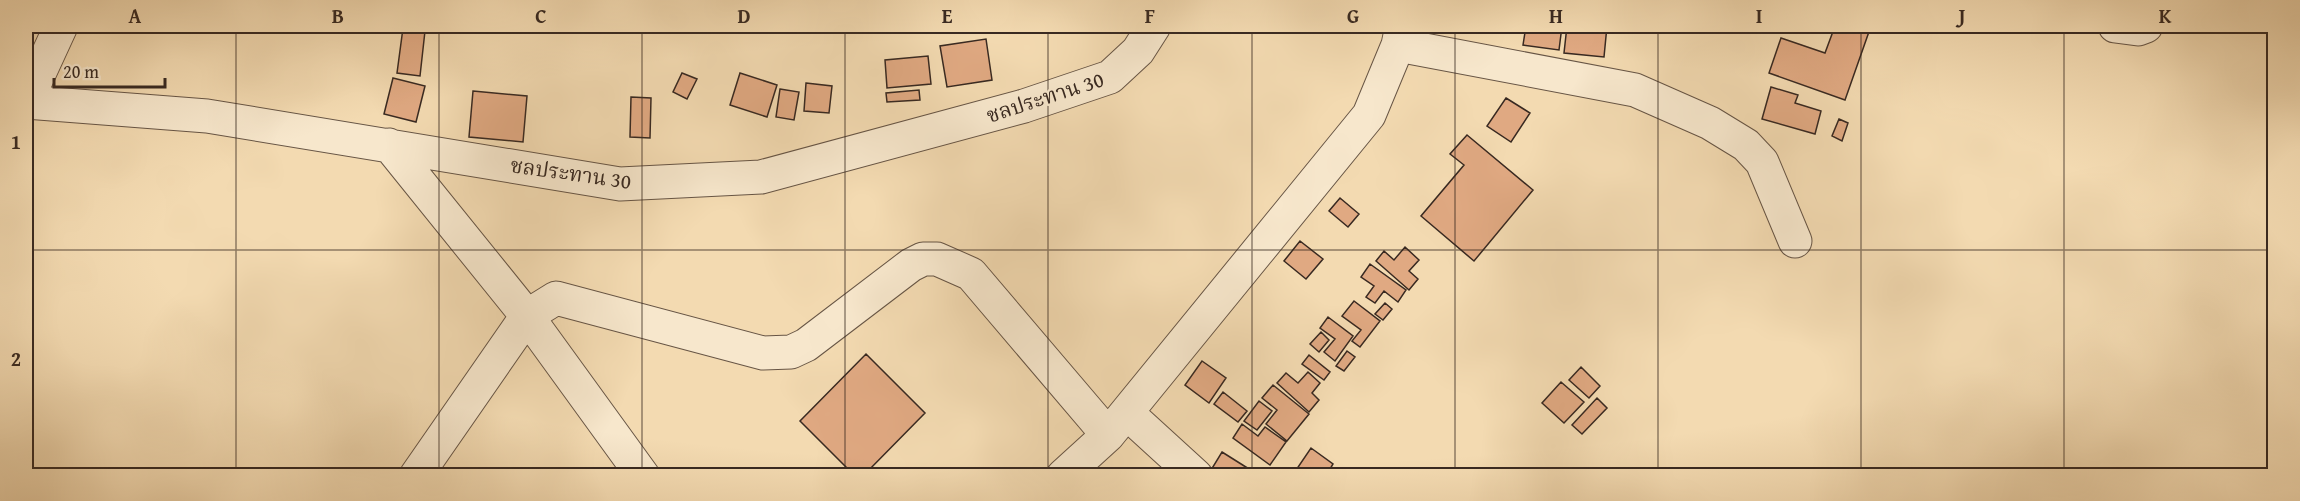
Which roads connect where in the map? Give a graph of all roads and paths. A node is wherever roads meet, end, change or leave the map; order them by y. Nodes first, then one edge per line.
1 (61, 26) edge
2 (1154, 26) edge
3 (2115, 26) edge
4 (2146, 26) edge
5 (1400, 35) edge
6 (26, 102) edge
7 (389, 146) junction
8 (1795, 241) dead end
9 (527, 316) junction
10 (1118, 424) junction
11 (416, 476) edge
12 (643, 476) edge
13 (1063, 476) edge
14 (1196, 476) edge

1 - 6 street
2 - 7 street, ชลประทาน 30
3 - 4 street
5 - 8 street
5 - 10 street
6 - 7 street, ชลประทาน 30
7 - 9 street
9 - 10 street
9 - 11 street
9 - 12 street
10 - 13 street
10 - 14 street

